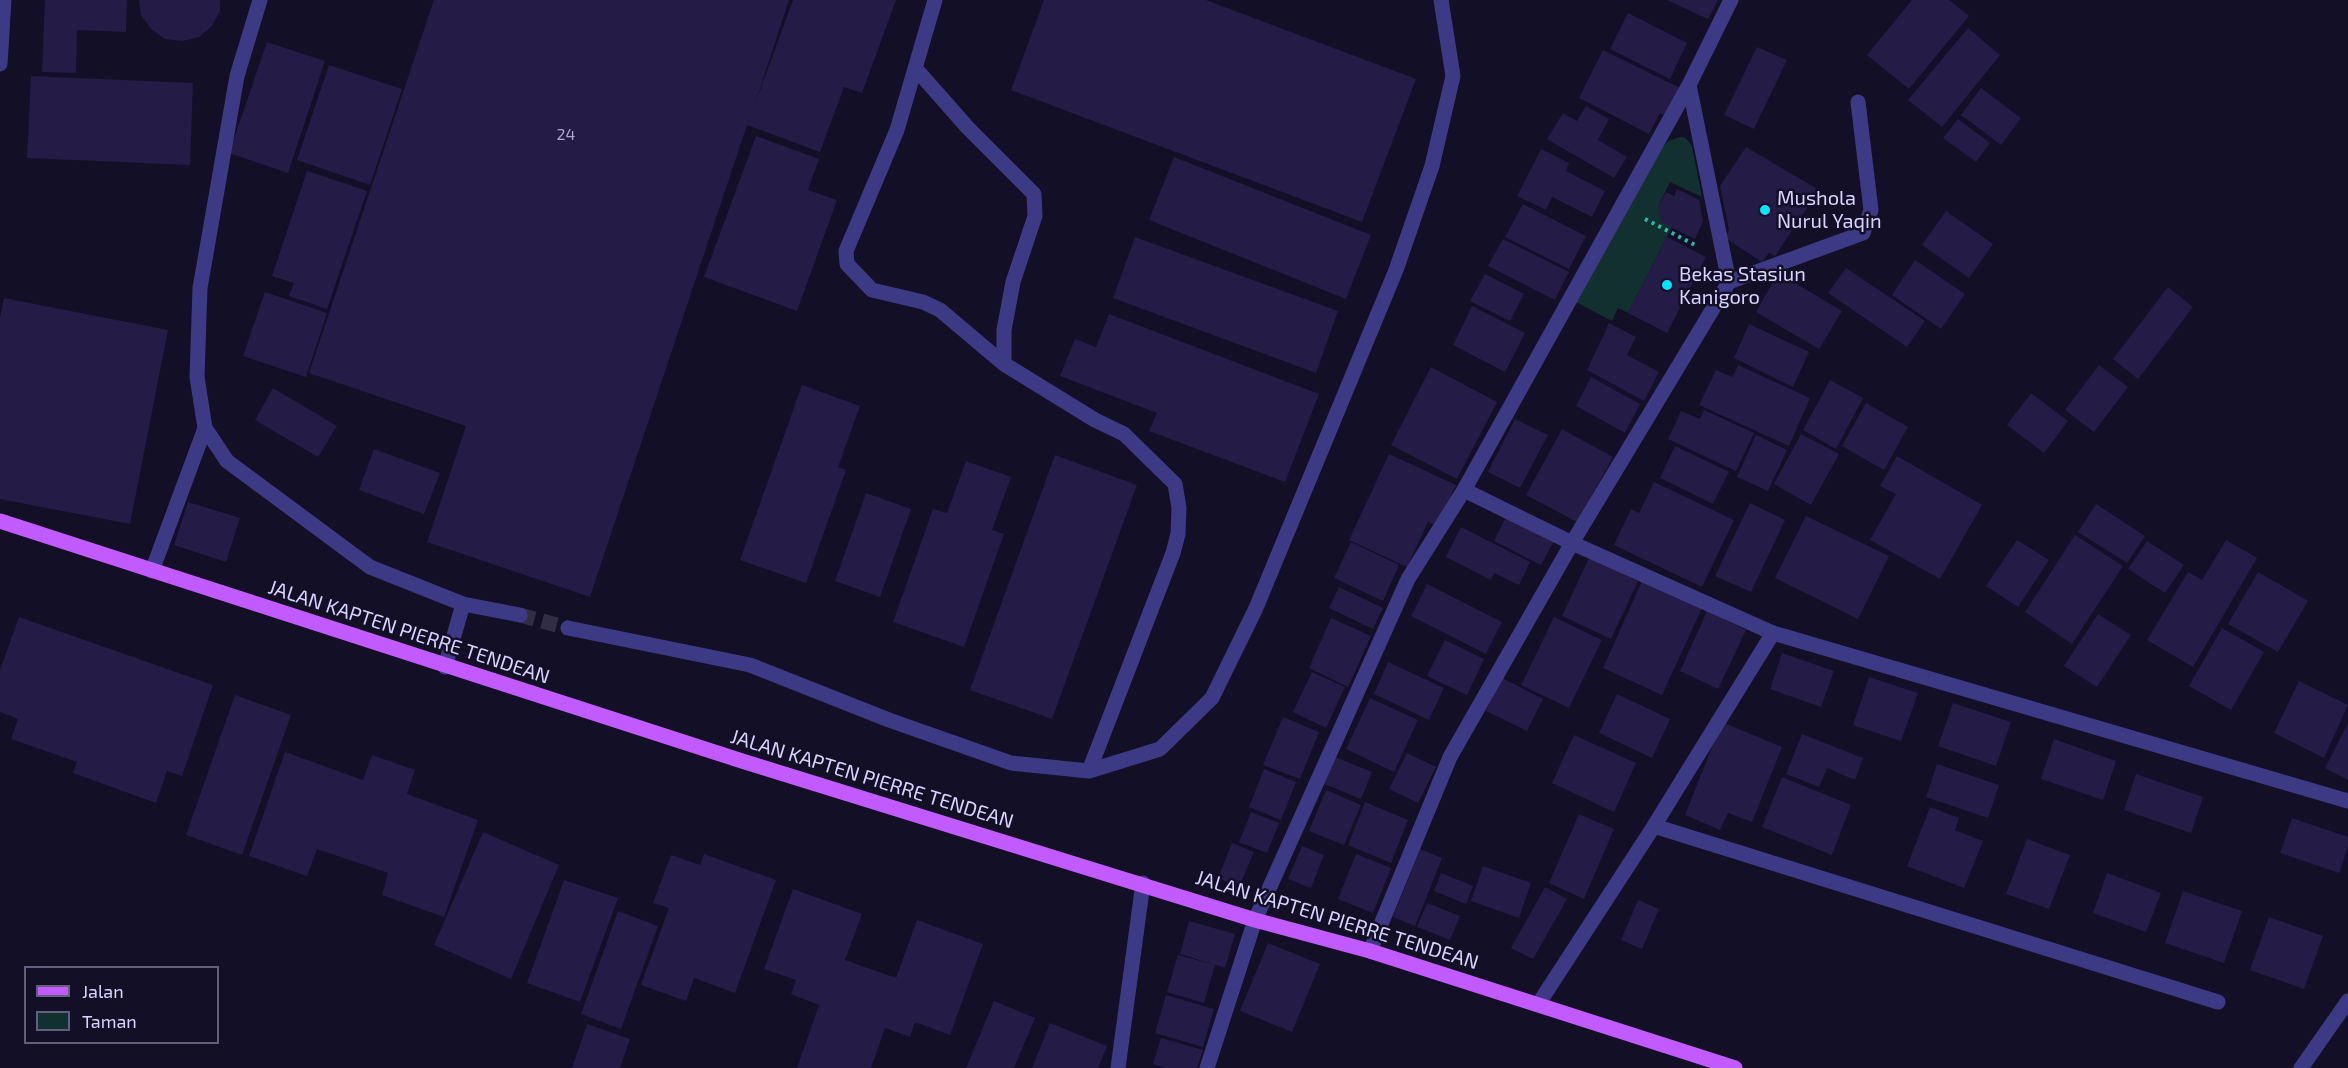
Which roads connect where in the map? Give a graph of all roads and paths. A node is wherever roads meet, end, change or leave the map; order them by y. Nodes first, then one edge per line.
1 (4, 0) edge
2 (260, 0) edge
3 (935, 0) edge
4 (1442, 0) edge
5 (1731, 0) edge
6 (0, 64) edge
7 (916, 69) junction
8 (1689, 85) junction
9 (1858, 102) dead end
10 (1621, 207) junction
11 (1724, 260) junction
12 (1729, 282) junction
13 (1004, 364) junction
14 (205, 428) junction
15 (1464, 490) junction
16 (0, 521) edge
17 (1572, 543) junction
18 (152, 571) junction
19 (463, 604) junction
20 (520, 615) tunnel mouth
21 (568, 628) tunnel mouth
22 (1773, 633) junction
23 (445, 667) junction
24 (1089, 771) junction
25 (2348, 801) edge
26 (1654, 826) junction
27 (1143, 883) junction
28 (1255, 920) junction
29 (1370, 951) junction
30 (2348, 1001) edge
31 (2218, 1002) dead end
32 (1539, 1004) junction
33 (1118, 1068) edge
34 (1207, 1068) edge
35 (1735, 1068) edge
36 (2301, 1068) edge

1 - 6 street
2 - 14 street
3 - 7 street
4 - 24 street
5 - 8 street
7 - 13 street
7 - 13 street
8 - 10 street
8 - 11 street
9 - 12 street
10 - 11 path
10 - 15 street
11 - 12 street
12 - 17 street
13 - 24 street
14 - 18 street
14 - 19 street
15 - 17 street
15 - 28 street
16 - 18 main road, JALAN KAPTEN PIERRE TENDEAN
17 - 22 street
17 - 29 street
18 - 23 main road, JALAN KAPTEN PIERRE TENDEAN
19 - 20 street
19 - 23 street
21 - 24 street
22 - 25 street
22 - 26 street
23 - 27 main road, JALAN KAPTEN PIERRE TENDEAN
26 - 31 street
26 - 32 street
27 - 28 main road, JALAN KAPTEN PIERRE TENDEAN
27 - 33 street
28 - 29 main road, JALAN KAPTEN PIERRE TENDEAN
28 - 34 street
29 - 32 main road, JALAN KAPTEN PIERRE TENDEAN
30 - 36 street
32 - 35 main road, JALAN KAPTEN PIERRE TENDEAN

